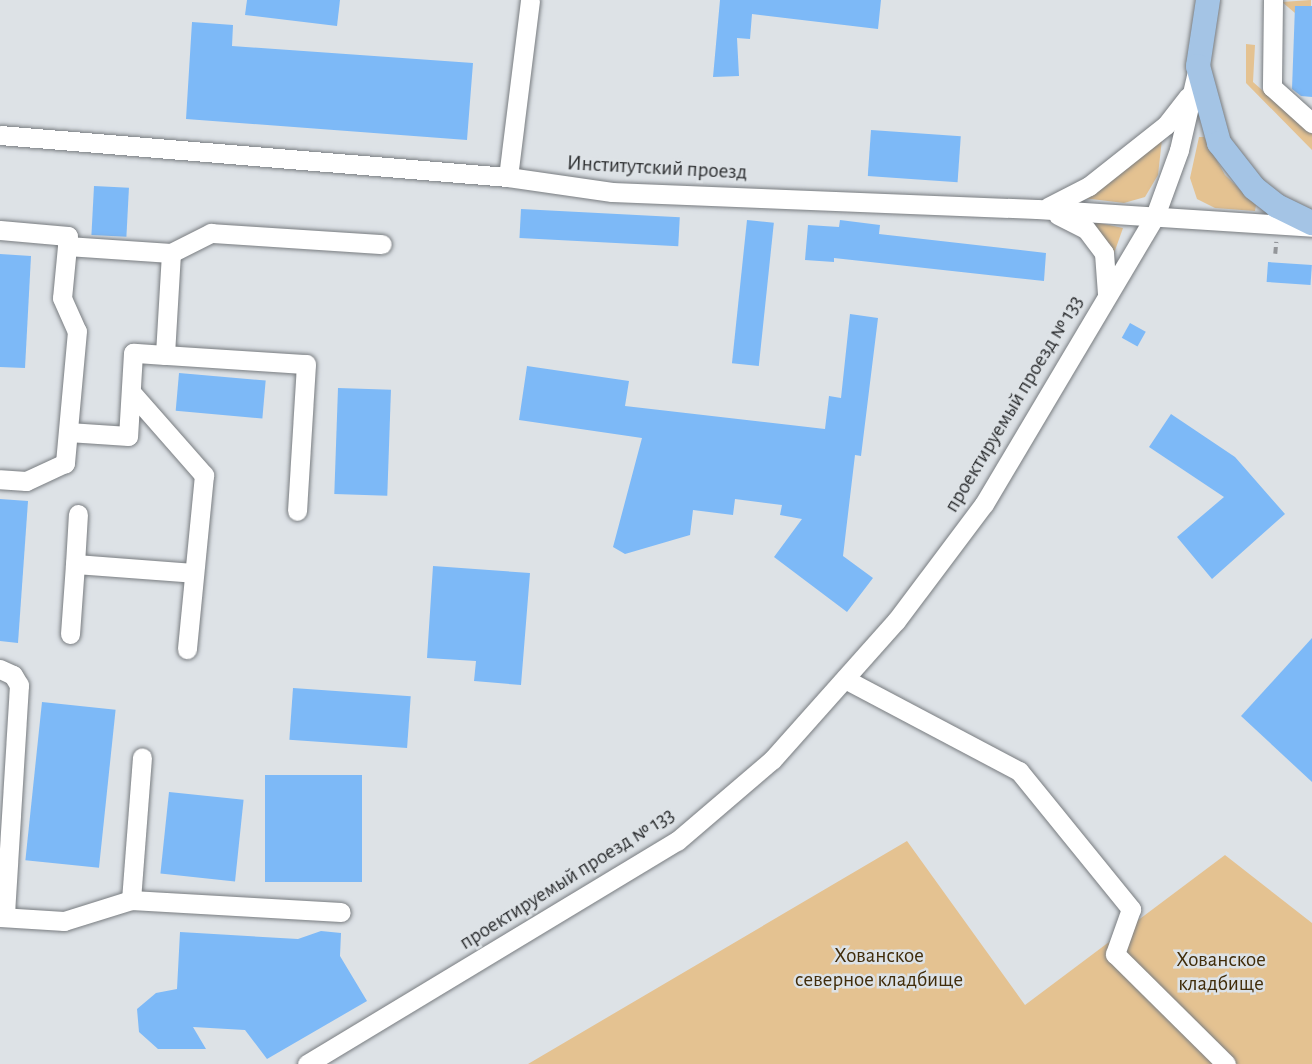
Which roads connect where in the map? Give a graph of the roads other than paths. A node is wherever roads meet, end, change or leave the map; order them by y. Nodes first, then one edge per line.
1 (530, 0) edge
2 (1208, 0) edge
3 (1273, 0) edge
4 (1196, 76) junction
5 (1312, 124) edge
6 (0, 135) edge
7 (508, 177) junction
8 (1037, 209) junction
9 (1155, 216) junction
10 (1312, 225) edge
11 (0, 230) edge
12 (382, 244) dead end
13 (67, 246) junction
14 (171, 253) junction
15 (1107, 297) junction
16 (164, 355) junction
17 (131, 392) junction
18 (68, 432) junction
19 (0, 479) edge
20 (297, 511) dead end
21 (78, 514) dead end
22 (75, 564) junction
23 (194, 573) junction
24 (70, 634) dead end
25 (187, 649) dead end
26 (0, 669) edge
27 (845, 679) junction
28 (142, 757) dead end
29 (6, 784) edge
30 (131, 900) junction
31 (341, 912) dead end
32 (3, 917) edge
33 (307, 1064) edge
34 (1226, 1064) edge

1 - 7 street
2 - 4 main road
3 - 5 street
4 - 8 street
4 - 9 street, проектируемый проезд № 133
4 - 10 main road
6 - 7 street, Институтский проезд
7 - 8 street, Институтский проезд
8 - 9 street, Институтский проезд
8 - 15 street
9 - 10 street, Институтский проезд
9 - 15 street, проектируемый проезд № 133
11 - 13 street
12 - 14 street
13 - 14 street
13 - 18 street
14 - 16 street
15 - 27 street, проектируемый проезд № 133
16 - 17 street
16 - 20 street
17 - 18 street
17 - 23 street
18 - 19 street
21 - 22 street
22 - 23 street
22 - 24 street
23 - 25 street
26 - 29 street
27 - 33 street, проектируемый проезд № 133
27 - 34 street
28 - 30 street
29 - 32 street
30 - 31 street
30 - 32 street

